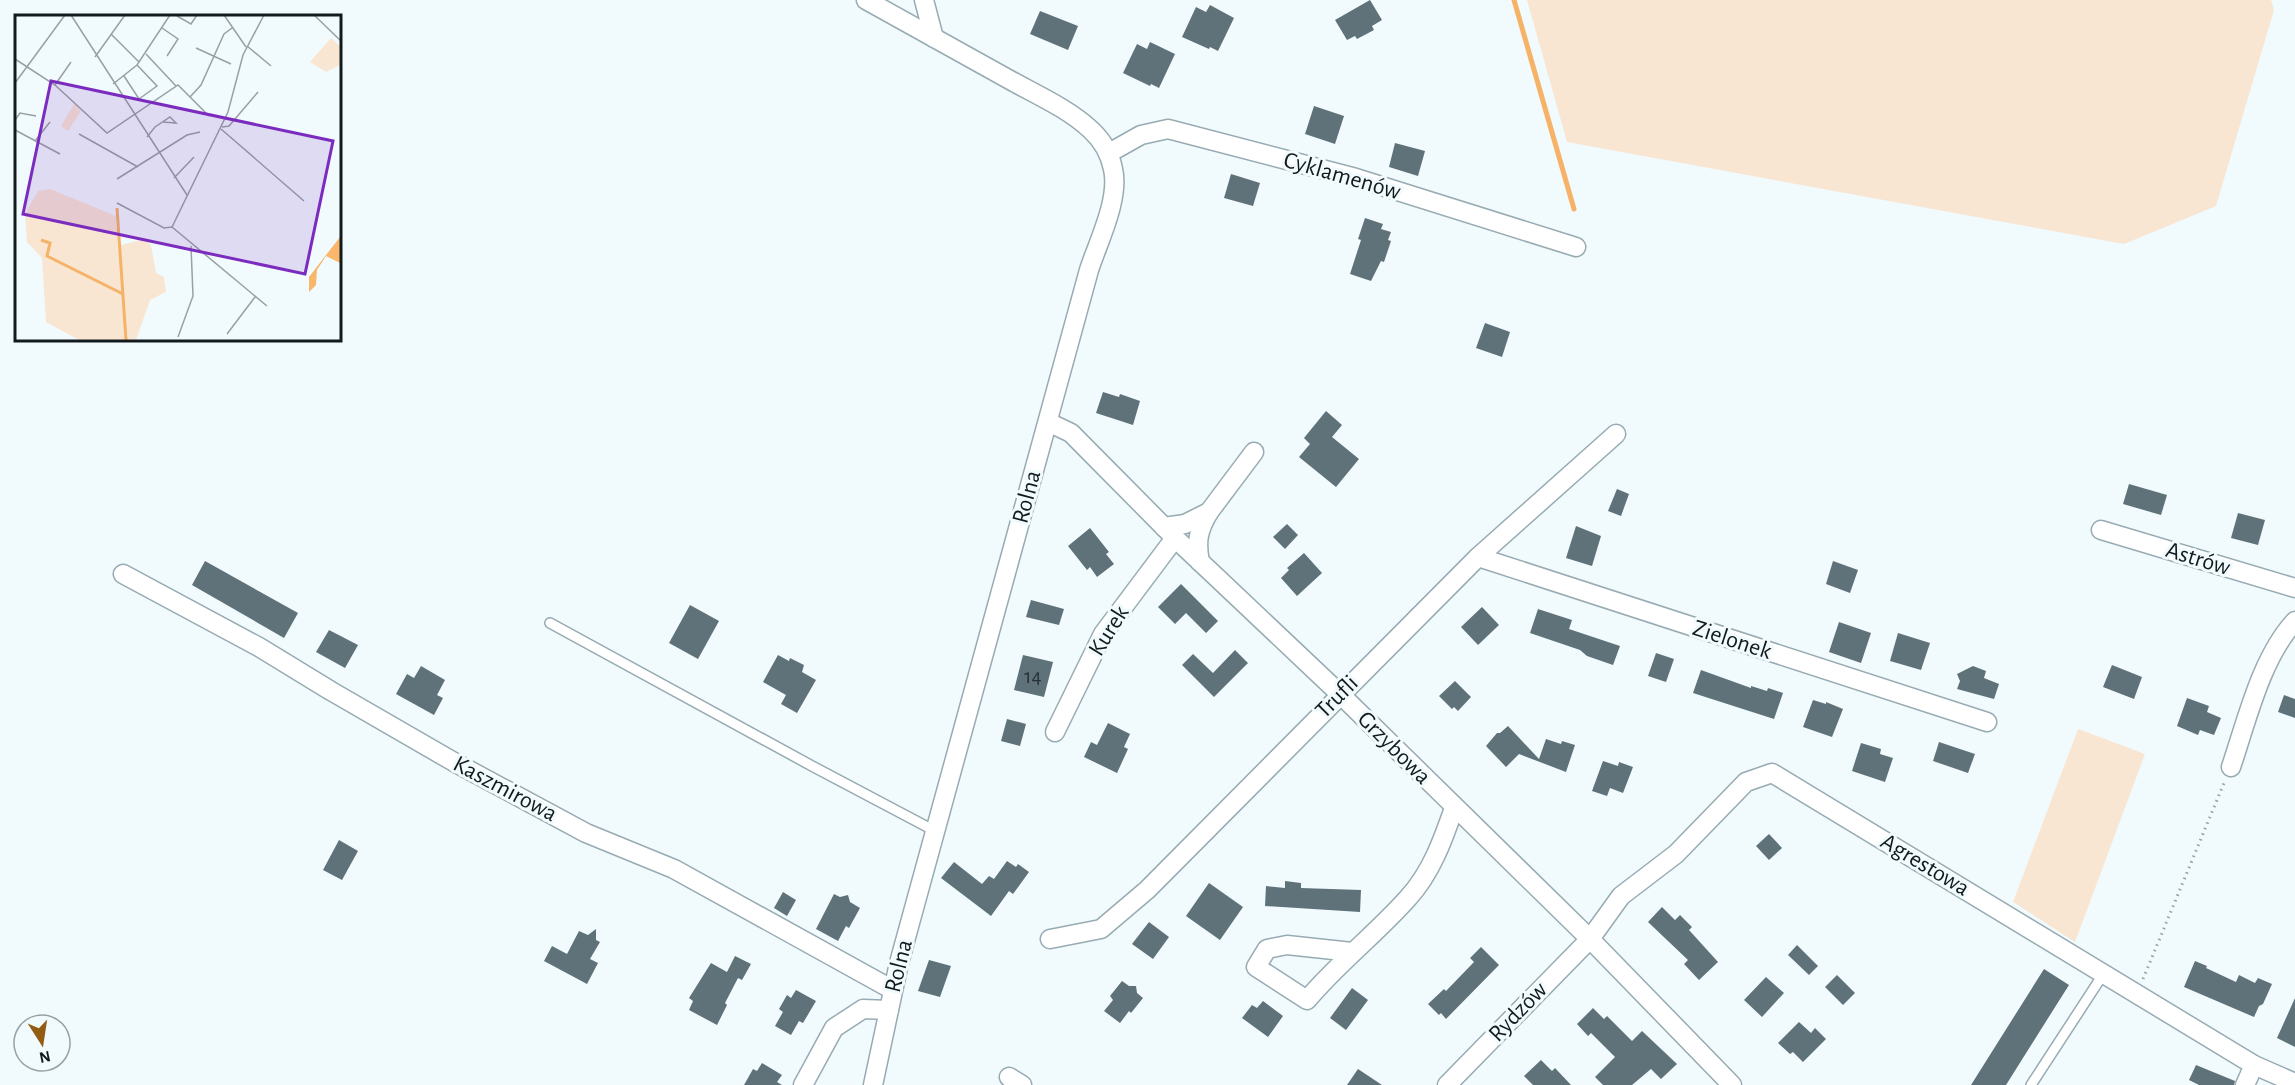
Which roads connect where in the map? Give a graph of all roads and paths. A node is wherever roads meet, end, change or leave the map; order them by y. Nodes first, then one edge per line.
1 (866, 0) edge
2 (924, 0) edge
3 (934, 38) junction
4 (1108, 153) junction
5 (1576, 247) dead end
6 (1048, 422) junction
7 (1616, 434) dead end
8 (1254, 452) dead end
9 (1209, 512) junction
10 (2101, 530) dead end
11 (1169, 532) junction
12 (1478, 557) junction
13 (1200, 562) junction
14 (123, 574) dead end
15 (2295, 588) edge
16 (2295, 621) edge
17 (550, 623) dead end
18 (1340, 694) junction
19 (1987, 722) dead end
20 (1055, 732) dead end
21 (2231, 767) joint
22 (1454, 808) junction
23 (935, 831) junction
24 (1050, 939) dead end
25 (1590, 939) junction
26 (1352, 952) junction
27 (2104, 974) junction
28 (893, 990) junction
29 (2137, 993) junction
30 (889, 1010) junction
31 (2254, 1065) junction
32 (2295, 1083) edge
33 (803, 1085) edge
34 (873, 1085) edge
35 (1447, 1085) edge
36 (1732, 1085) edge
37 (2031, 1085) edge
38 (2245, 1085) edge

1 - 3 street, Rolna
2 - 3 street
3 - 4 street, Rolna
4 - 5 street, Cyklamenów
4 - 6 street, Rolna
6 - 11 street, Grzybowa
6 - 23 street, Rolna
7 - 12 street, Trufli
8 - 9 street
9 - 11 street
9 - 13 street
10 - 15 street, Astrów
11 - 13 street, Grzybowa
11 - 20 street, Kurek
12 - 18 street, Trufli
12 - 19 street, Zielonek
13 - 18 street, Grzybowa
14 - 28 street, Kaszmirowa
16 - 21 street
17 - 23 lane
18 - 22 street, Grzybowa
18 - 24 street, Trufli
21 - 29 path
22 - 25 street, Grzybowa
22 - 26 street
23 - 28 street, Rolna
25 - 27 street, Agrestowa
25 - 35 street, Rydzów
25 - 36 street, Grzybowa
26 - 26 street
27 - 29 street, Agrestowa
27 - 37 lane
28 - 30 street, Rolna
29 - 31 street, Agrestowa
30 - 33 street
30 - 34 street, Rolna
31 - 32 street, Agrestowa
31 - 38 street

